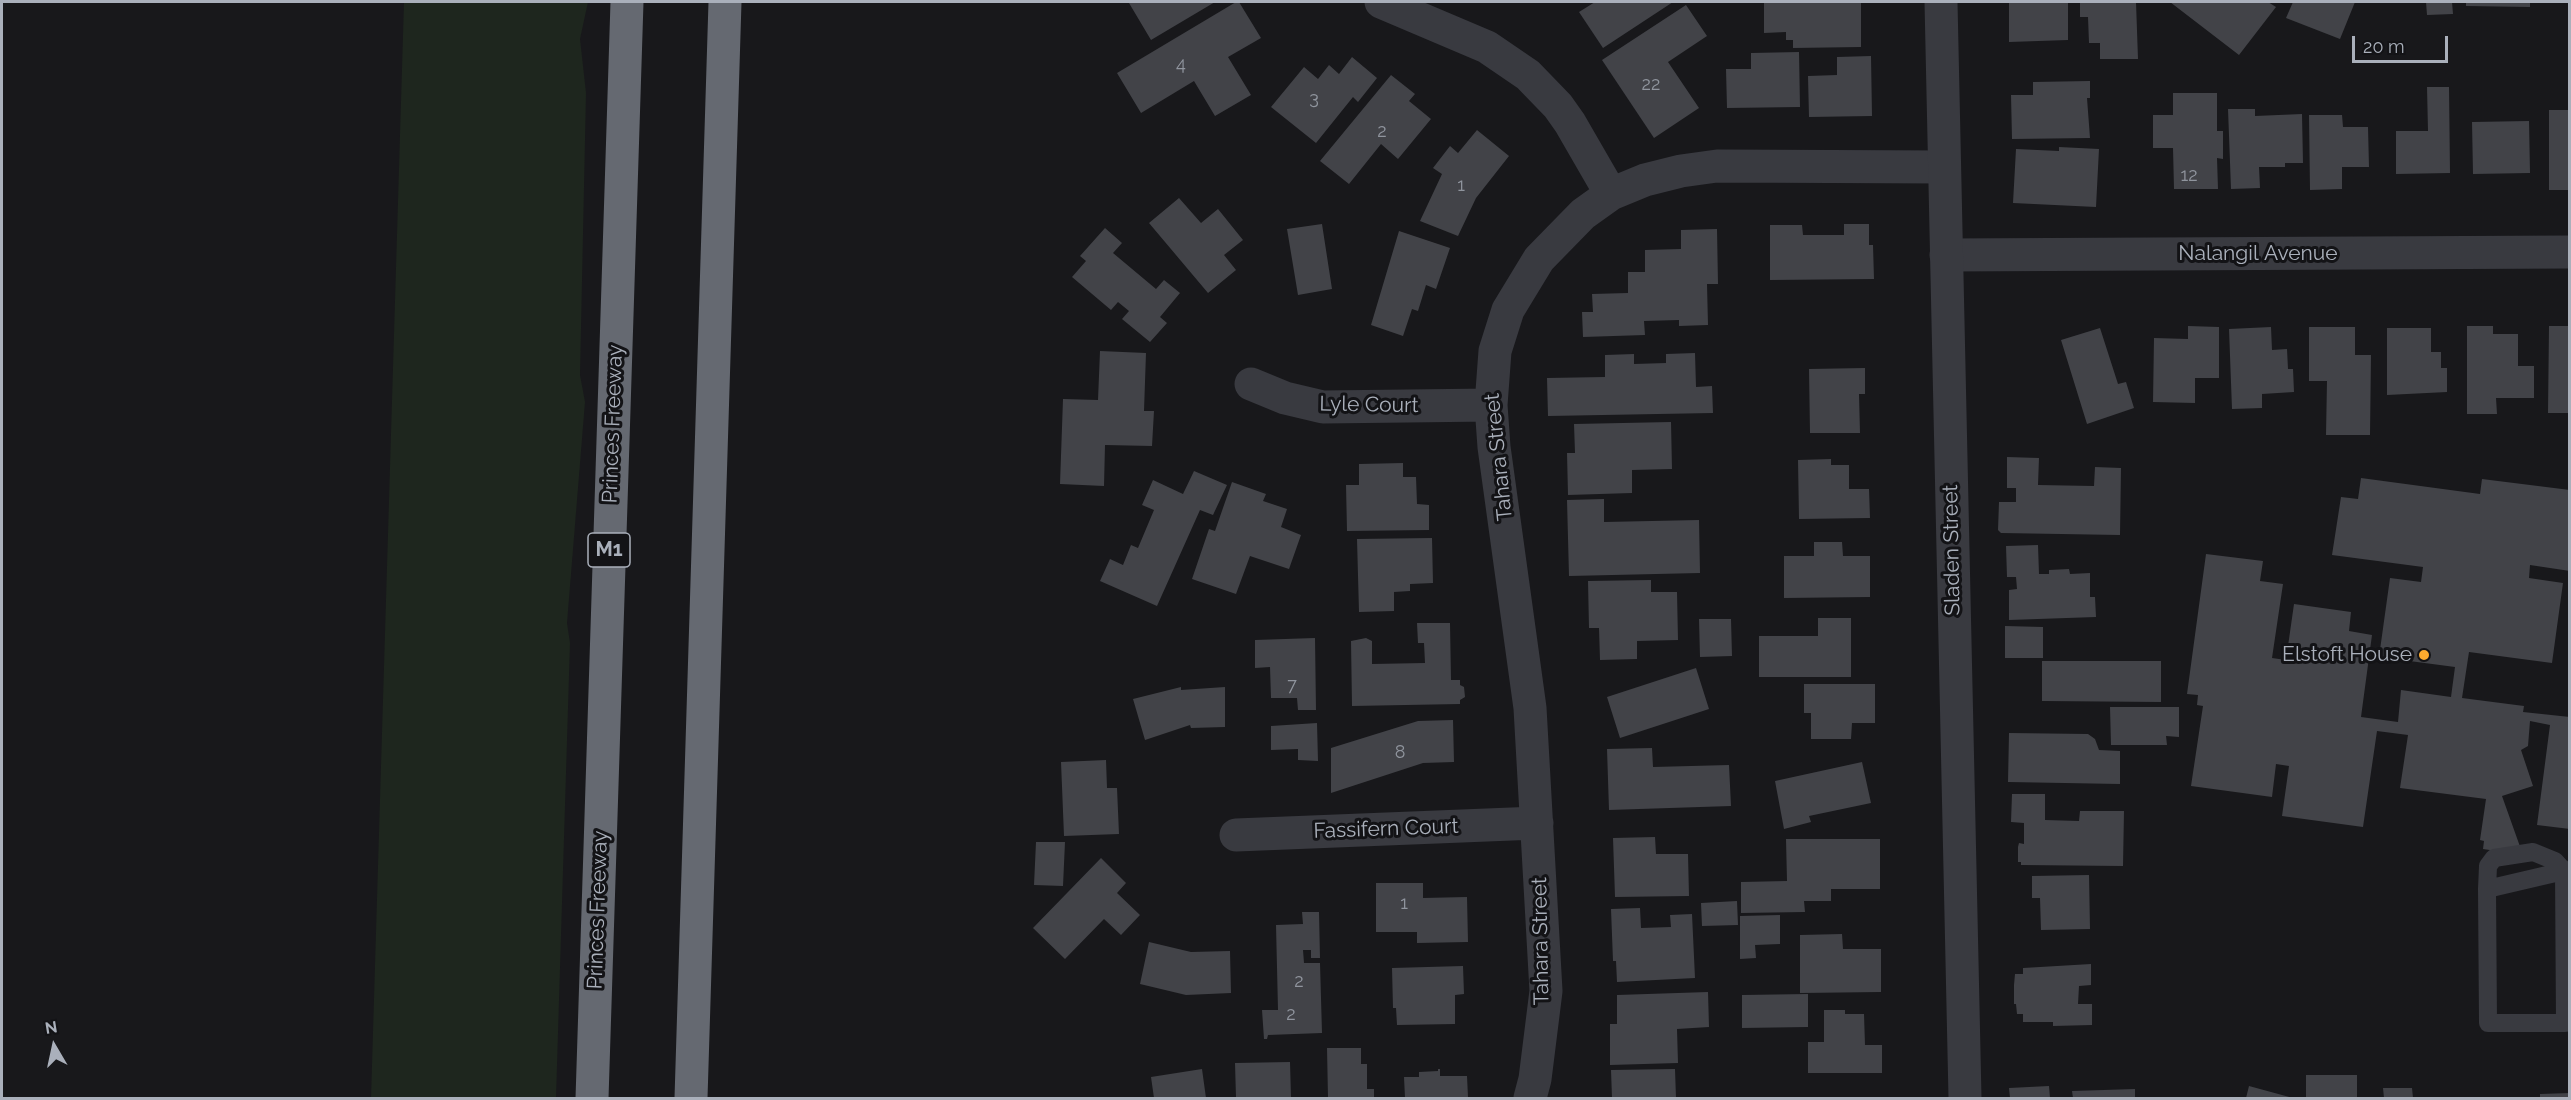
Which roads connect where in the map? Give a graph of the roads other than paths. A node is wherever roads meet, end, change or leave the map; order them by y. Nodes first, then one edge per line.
1 (627, 2) edge
2 (725, 2) edge
3 (1381, 2) edge
4 (1941, 2) edge
5 (1944, 167) junction
6 (1611, 194) junction
7 (2570, 252) edge
8 (1946, 255) junction
9 (1251, 384) dead end
10 (1491, 405) junction
11 (1536, 823) junction
12 (1236, 835) dead end
13 (2566, 870) edge
14 (2487, 889) junction
15 (592, 1098) edge
16 (691, 1098) edge
17 (1530, 1098) edge
18 (1965, 1098) edge

1 - 15 highway, Princes Freeway / M1
2 - 16 highway
3 - 6 street
4 - 5 street, Sladen Street
5 - 6 street, Tahara Street
5 - 8 street, Sladen Street
6 - 10 street, Tahara Street
7 - 8 street, Nalangil Avenue
8 - 18 street, Sladen Street
9 - 10 street, Lyle Court
10 - 11 street, Tahara Street
11 - 12 street, Fassifern Court
11 - 17 street, Tahara Street
13 - 14 lane
13 - 14 lane
13 - 14 lane

